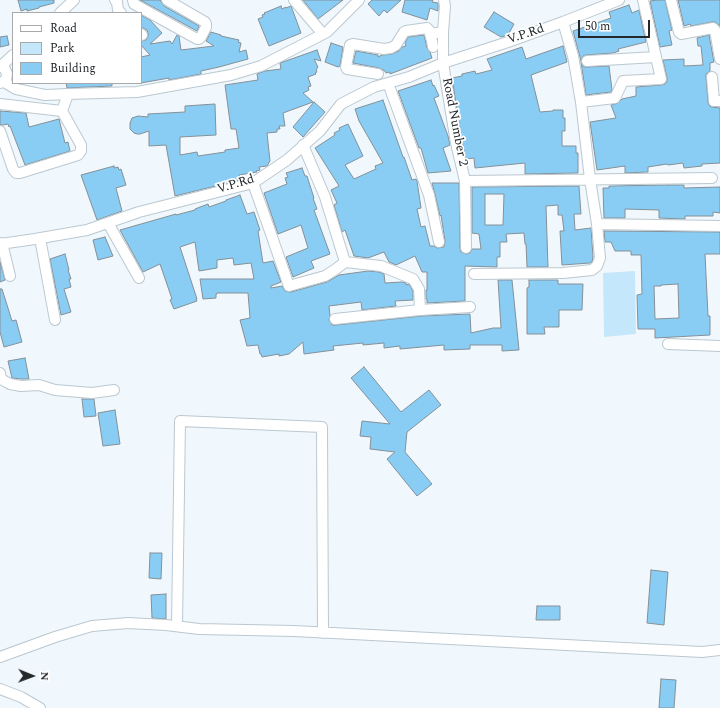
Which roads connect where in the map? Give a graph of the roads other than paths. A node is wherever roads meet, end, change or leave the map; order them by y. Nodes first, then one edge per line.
1 (74, 0) edge
2 (134, 0) edge
3 (167, 0) edge
4 (294, 0) edge
5 (359, 0) edge
6 (444, 0) edge
7 (620, 0) edge
8 (643, 0) edge
9 (671, 0) edge
10 (117, 1) edge
11 (61, 12) edge
12 (120, 12) edge
13 (563, 22) junction
14 (443, 32) junction
15 (323, 34) junction
16 (430, 34) junction
17 (433, 47) dead end
18 (12, 56) edge
19 (656, 56) junction
20 (720, 59) edge
21 (587, 61) dead end
22 (442, 63) junction
23 (0, 66) edge
24 (712, 76) dead end
25 (2, 82) edge
26 (384, 84) junction
27 (68, 94) junction
28 (720, 101) edge
29 (581, 102) junction
30 (0, 104) edge
31 (62, 111) junction
32 (0, 131) edge
33 (303, 145) junction
34 (712, 178) dead end
35 (590, 179) junction
36 (465, 180) junction
37 (253, 183) junction
38 (108, 223) junction
39 (597, 224) junction
40 (720, 226) edge
41 (40, 238) junction
42 (439, 242) dead end
43 (1, 244) edge
44 (466, 248) dead end
45 (345, 262) junction
46 (474, 274) dead end
47 (10, 276) dead end
48 (139, 278) dead end
49 (470, 307) dead end
50 (420, 310) junction
51 (335, 319) dead end
52 (55, 320) dead end
53 (668, 344) dead end
54 (720, 346) edge
55 (0, 373) edge
56 (114, 390) dead end
57 (177, 626) junction
58 (323, 633) junction
59 (720, 650) edge
60 (0, 657) edge
61 (0, 689) edge
62 (40, 708) edge

1 - 11 street
2 - 3 street
4 - 15 street
5 - 15 street
6 - 14 street
7 - 13 street, V.P.Rd
8 - 19 street
9 - 20 street
10 - 12 street
13 - 22 street, V.P.Rd
13 - 29 street
14 - 16 street
14 - 22 street
15 - 27 street
16 - 17 street
16 - 26 street
18 - 23 street
19 - 21 street
19 - 29 street
22 - 26 street, V.P.Rd
22 - 36 street, Road Number 2
23 - 25 street
24 - 28 street
25 - 27 street
26 - 33 street, V.P.Rd
26 - 42 street
27 - 31 street
29 - 35 street
30 - 31 street
31 - 32 street
33 - 37 street, V.P.Rd
33 - 45 street
34 - 35 street
35 - 36 street
35 - 39 street
36 - 44 street, Road Number 2
37 - 38 street, V.P.Rd
37 - 45 street
38 - 41 street, V.P.Rd
38 - 48 street
39 - 40 street
39 - 46 street
41 - 43 street, V.P.Rd
41 - 52 street
43 - 47 street
45 - 50 street
49 - 50 street
50 - 51 street
53 - 54 street
55 - 56 street
57 - 58 street
57 - 58 street
57 - 60 street
58 - 59 street
61 - 62 street

